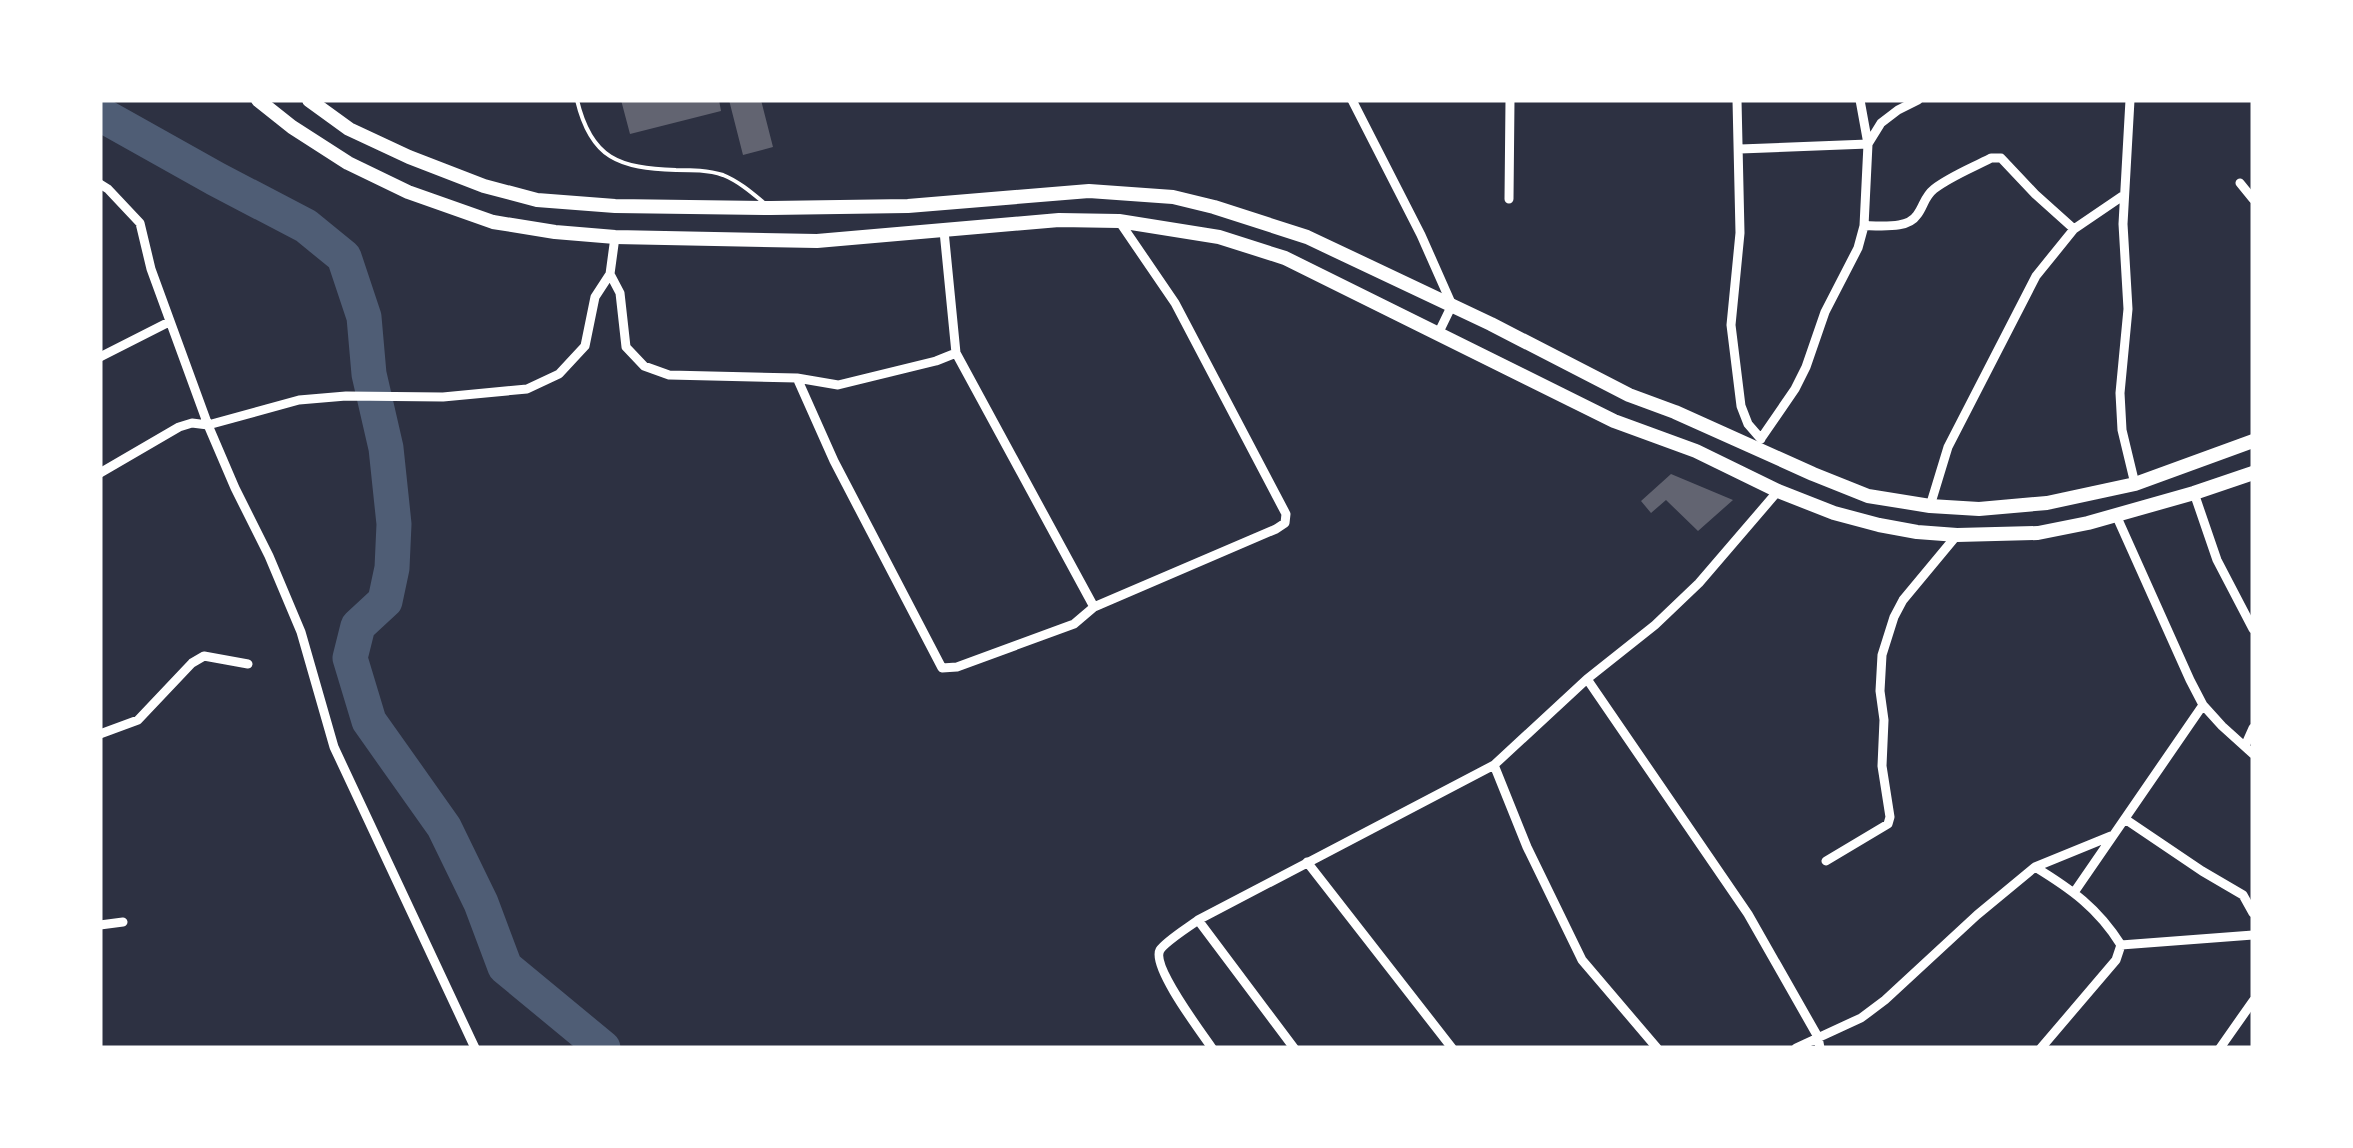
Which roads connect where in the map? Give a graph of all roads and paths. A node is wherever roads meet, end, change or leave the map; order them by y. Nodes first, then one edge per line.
1 (258, 100) edge
2 (309, 100) edge
3 (577, 100) edge
4 (1352, 100) edge
5 (1510, 100) edge
6 (1737, 100) edge
7 (1860, 100) edge
8 (1918, 100) edge
9 (2130, 100) edge
10 (1868, 144) junction
11 (1740, 149) junction
12 (2240, 183) dead end
13 (100, 184) edge
14 (2124, 195) junction
15 (1508, 199) dead end
16 (2253, 199) edge
17 (770, 208) junction
18 (1119, 221) junction
19 (1864, 226) junction
20 (2074, 228) junction
21 (944, 232) junction
22 (616, 237) junction
23 (610, 274) junction
24 (1452, 305) junction
25 (170, 322) junction
26 (1438, 334) junction
27 (956, 353) junction
28 (100, 356) edge
29 (797, 378) junction
30 (208, 425) junction
31 (2253, 441) edge
32 (1759, 443) junction
33 (2253, 472) edge
34 (100, 474) edge
35 (2134, 484) junction
36 (1778, 490) junction
37 (2194, 493) junction
38 (1930, 506) junction
39 (2116, 515) junction
40 (1957, 535) junction
41 (1094, 607) junction
42 (2253, 629) edge
43 (248, 664) dead end
44 (1587, 679) junction
45 (2203, 704) junction
46 (2253, 728) edge
47 (100, 734) edge
48 (2249, 750) edge
49 (1494, 764) junction
50 (2125, 819) junction
51 (2112, 836) junction
52 (1826, 860) dead end
53 (1307, 862) junction
54 (2035, 867) junction
55 (2074, 891) junction
56 (2253, 913) edge
57 (1198, 920) junction
58 (123, 922) dead end
59 (100, 925) edge
60 (2253, 934) edge
61 (2121, 945) junction
62 (2253, 1001) edge
63 (1819, 1042) edge
64 (474, 1048) edge
65 (1212, 1048) edge
66 (1294, 1048) edge
67 (1452, 1048) edge
68 (1658, 1048) edge
69 (1796, 1048) edge
70 (2041, 1048) edge
71 (2220, 1048) edge

1 - 22 main road
2 - 17 main road
3 - 17 lane
4 - 24 street
5 - 15 street
6 - 11 street
7 - 10 street
8 - 10 street
9 - 14 street
10 - 11 street
10 - 19 street
11 - 32 street
12 - 16 street
13 - 25 street
14 - 20 street
14 - 35 street
17 - 24 main road
18 - 21 main road
18 - 26 main road
18 - 41 street
19 - 20 street
19 - 32 street
20 - 38 street
21 - 22 main road
21 - 27 street
22 - 23 street
23 - 29 street
23 - 30 street
24 - 26 street
24 - 32 main road
25 - 28 street
25 - 30 street
26 - 36 main road
27 - 29 street
27 - 41 street
29 - 41 street
30 - 34 street
30 - 64 street
31 - 35 main road
32 - 38 main road
33 - 37 main road
35 - 38 main road
36 - 40 main road
36 - 44 street
37 - 39 main road
37 - 42 street
39 - 40 main road
39 - 45 street
40 - 52 street
43 - 47 street
44 - 49 street
44 - 63 street
45 - 48 street
45 - 50 street
46 - 48 street
49 - 53 street
49 - 68 street
50 - 51 street
50 - 56 street
51 - 54 street
51 - 55 street
53 - 57 street
53 - 67 street
54 - 55 street
54 - 63 street
55 - 61 street
57 - 65 street
57 - 66 street
58 - 59 street
60 - 61 street
61 - 70 street
62 - 71 street
63 - 69 street

